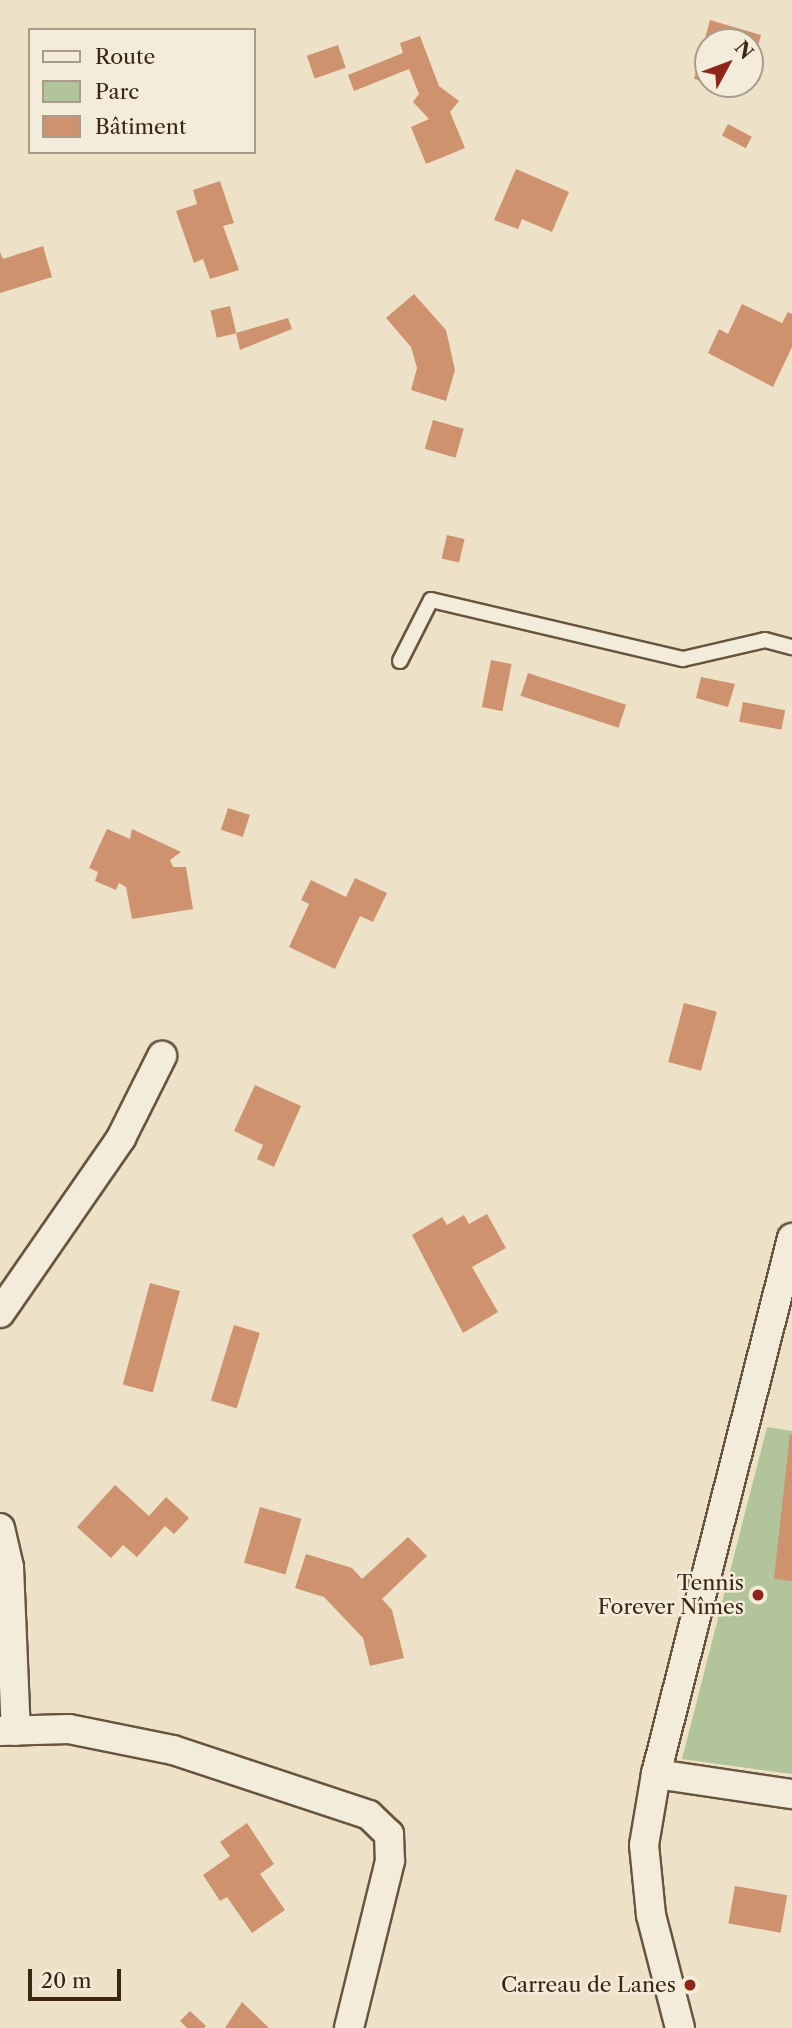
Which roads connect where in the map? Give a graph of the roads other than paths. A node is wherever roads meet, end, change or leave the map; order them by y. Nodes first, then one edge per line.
1 (792, 646) edge
2 (400, 662) dead end
3 (163, 1056) dead end
4 (792, 1238) edge
5 (0, 1313) edge
6 (0, 1528) edge
7 (8, 1731) edge
8 (656, 1774) junction
9 (792, 1794) edge
10 (349, 2028) edge
11 (680, 2028) edge

1 - 2 lane
3 - 5 street
4 - 8 street
6 - 7 street
7 - 10 street
8 - 9 street
8 - 11 street

